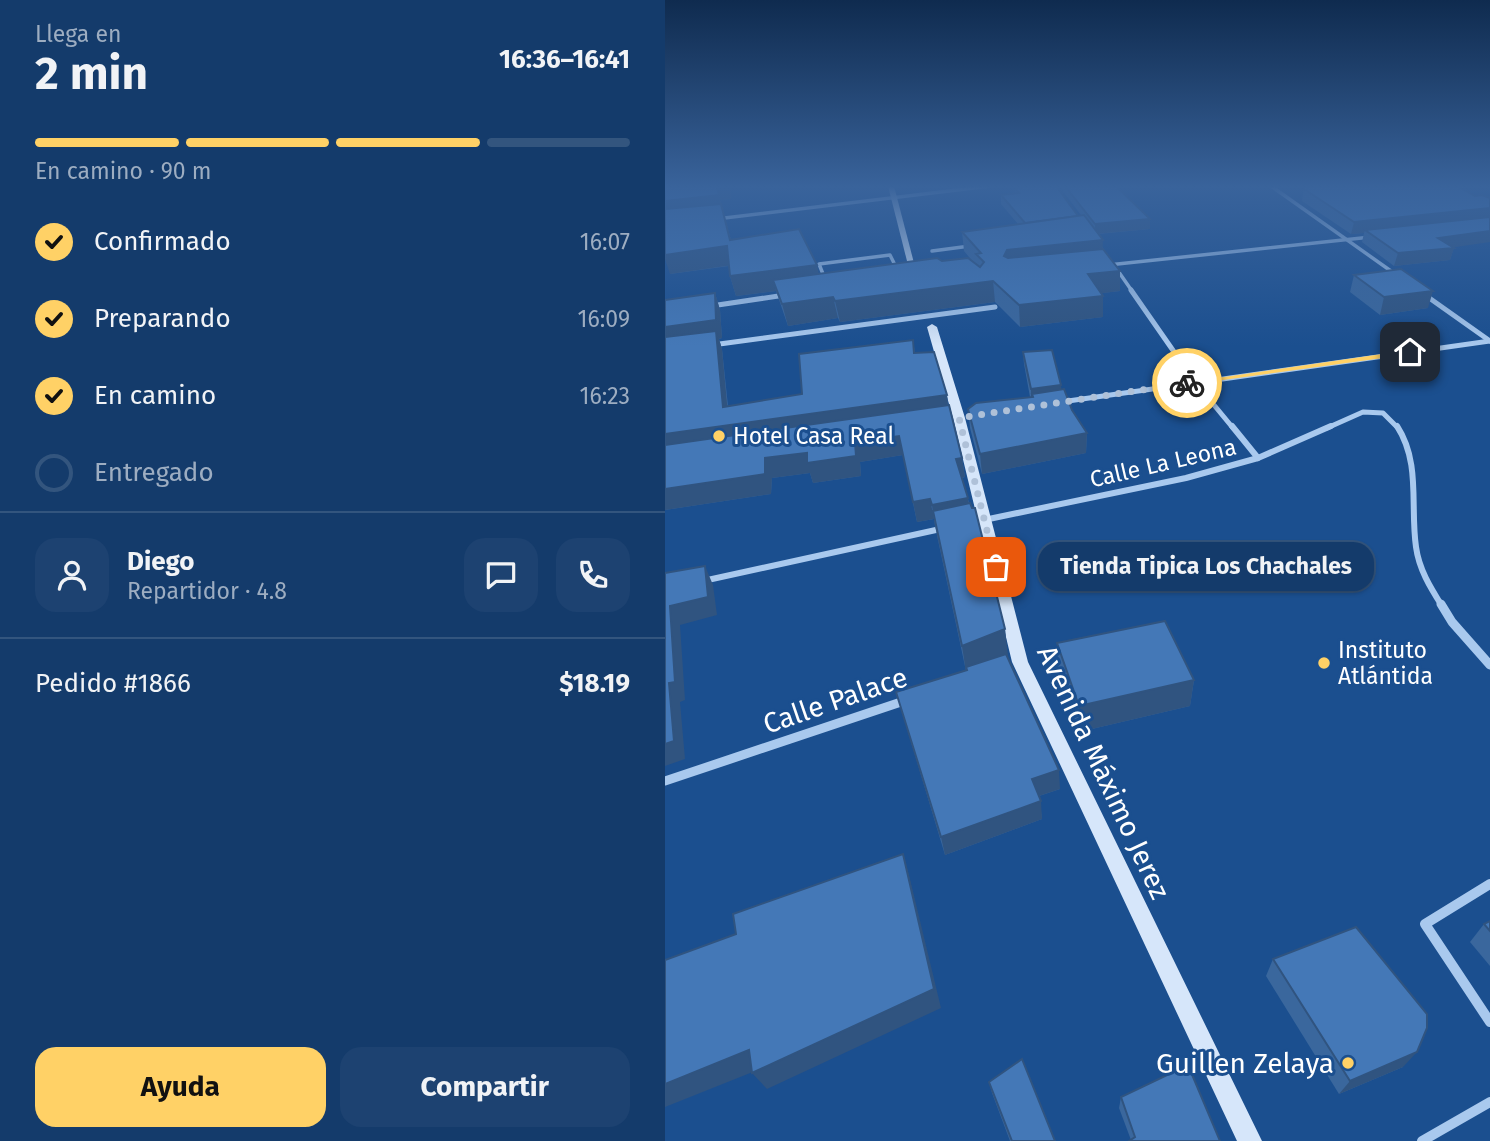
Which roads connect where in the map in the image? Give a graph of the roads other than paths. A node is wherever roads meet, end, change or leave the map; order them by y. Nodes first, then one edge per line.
1 (907, 239) edge
2 (1352, 239) edge
3 (1345, 240) junction
4 (983, 244) edge
5 (932, 251) joint
6 (1106, 256) edge
7 (914, 263) joint
8 (938, 263) edge
9 (1113, 265) junction
10 (1100, 266) edge
11 (1401, 279) edge
12 (829, 288) edge
13 (788, 294) edge
14 (1423, 294) edge
15 (706, 306) edge
16 (995, 307) edge
17 (932, 327) dead end
18 (1490, 341) edge
19 (707, 345) edge
20 (1195, 382) junction
21 (1051, 404) edge
22 (1258, 458) junction
23 (977, 521) junction
24 (957, 526) edge
25 (692, 583) edge
26 (1490, 664) edge
27 (915, 697) edge
28 (665, 781) edge
29 (1490, 884) edge
30 (1490, 1022) edge
31 (1490, 1102) edge
32 (1250, 1141) edge
33 (1422, 1141) edge

1 - 7 main road
2 - 3 street
3 - 9 street
3 - 11 street
4 - 5 street
5 - 8 street
6 - 9 street
7 - 12 street
9 - 10 street
9 - 20 street
13 - 15 street
14 - 18 street
16 - 19 street
17 - 23 main road, Avenida Máximo Jerez
18 - 20 street
20 - 21 street
20 - 22 street
22 - 23 street, Calle La Leona
22 - 26 street, Calle La Leona
23 - 32 main road, Avenida Máximo Jerez
24 - 25 street
27 - 28 street, Calle Palace
29 - 30 street
31 - 33 street

